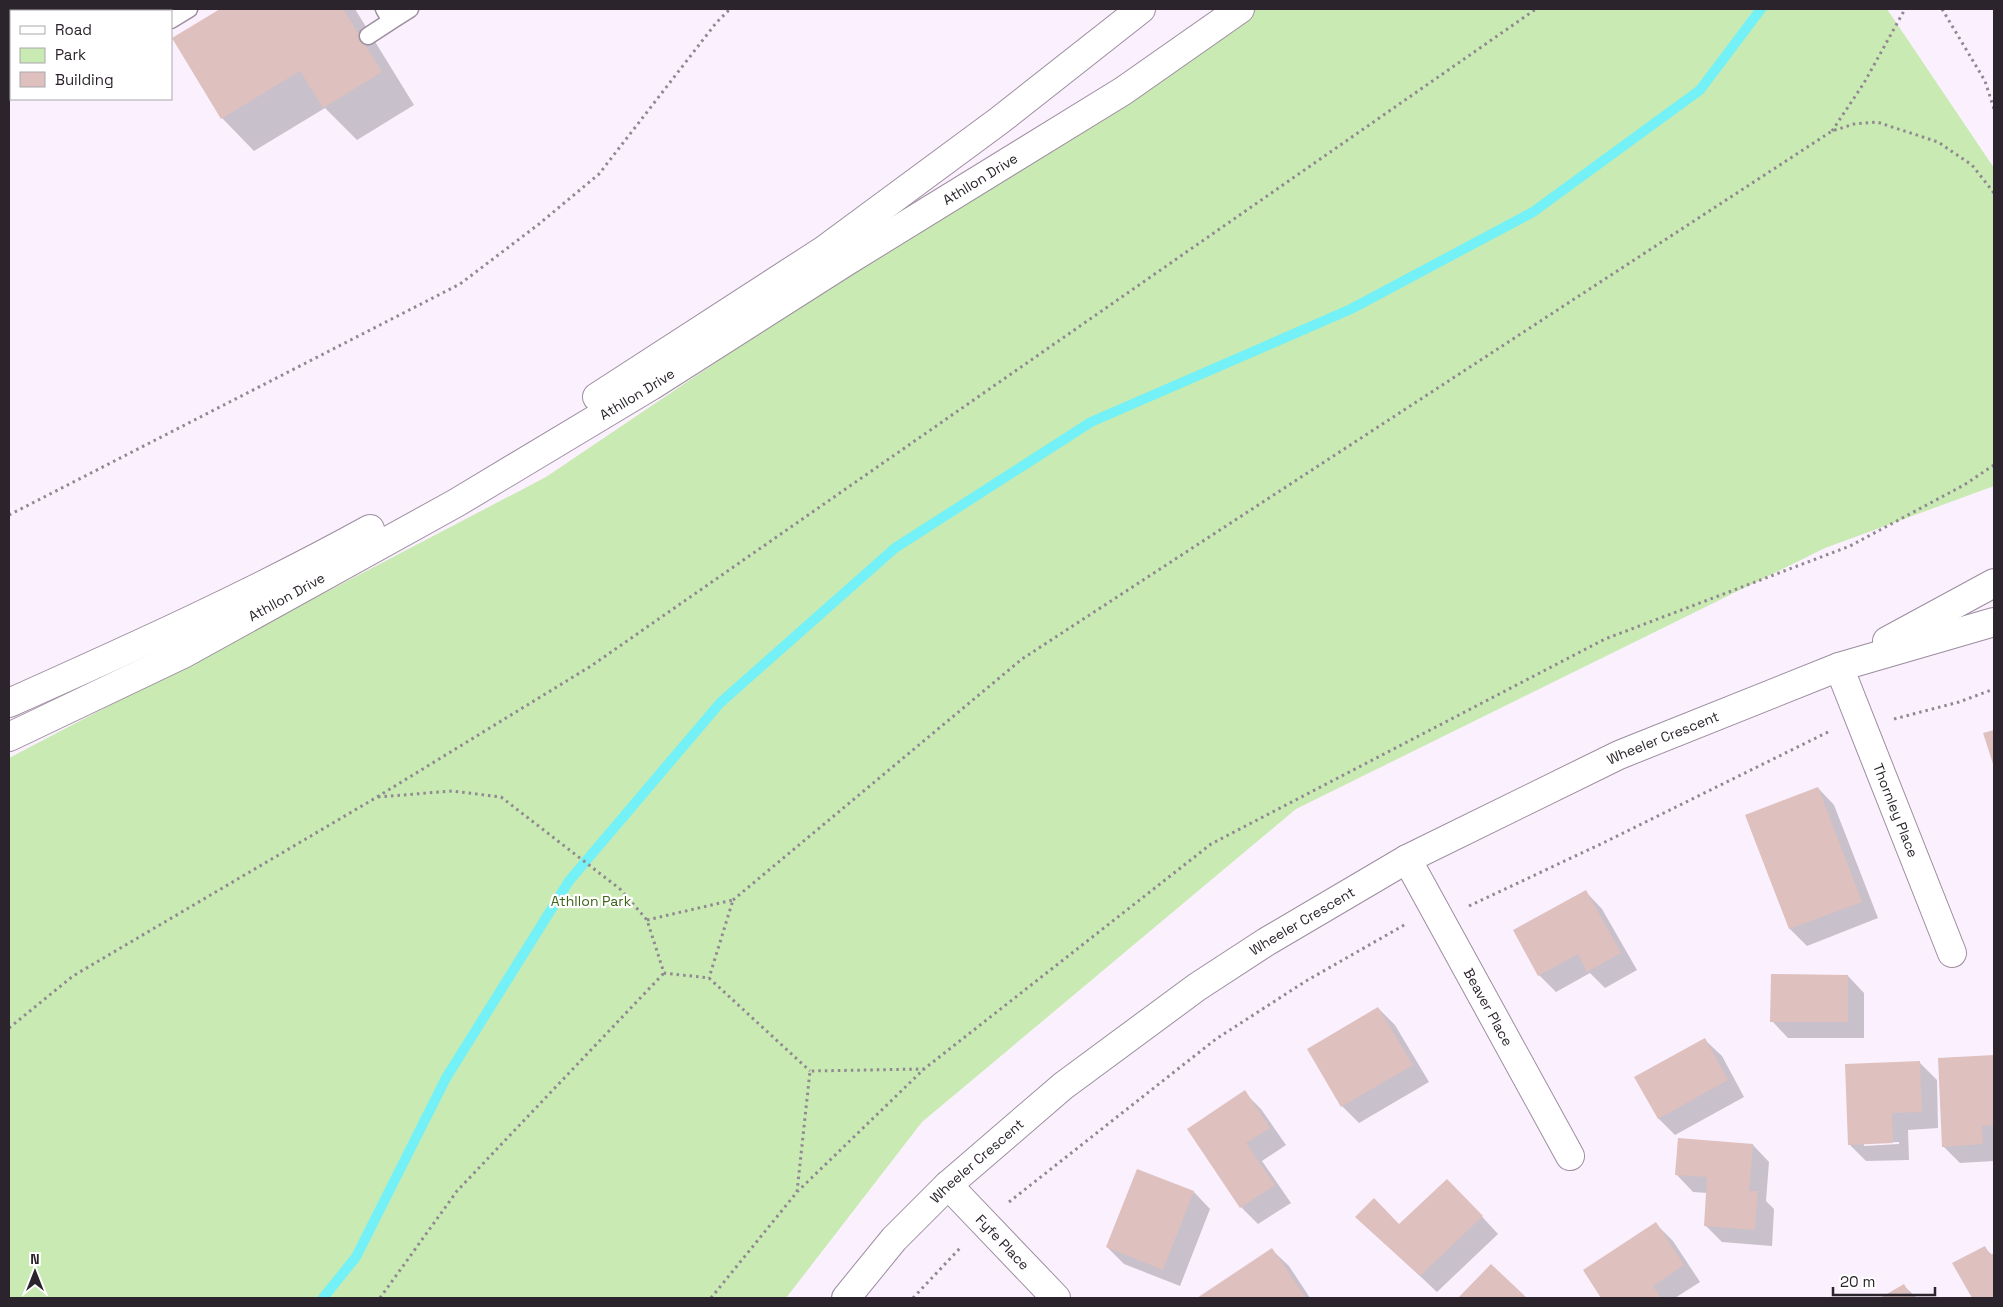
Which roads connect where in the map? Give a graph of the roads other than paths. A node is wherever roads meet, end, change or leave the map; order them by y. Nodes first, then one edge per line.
1 (190, 9) edge
2 (410, 9) edge
3 (1141, 9) edge
4 (1240, 9) edge
5 (388, 15) edge
6 (172, 19) edge
7 (368, 36) dead end
8 (1994, 583) edge
9 (1994, 622) edge
10 (1839, 667) junction
11 (9, 703) edge
12 (9, 737) edge
13 (1407, 859) junction
14 (1952, 953) dead end
15 (1570, 1156) dead end
16 (948, 1185) junction
17 (846, 1298) edge
18 (1056, 1298) edge

1 - 6 lane
2 - 5 lane
3 - 11 main road, Athllon Drive
4 - 12 main road, Athllon Drive
5 - 7 lane
8 - 10 main road, Wheeler Crescent
9 - 10 main road, Wheeler Crescent
10 - 13 main road, Wheeler Crescent
10 - 14 main road, Thornley Place
13 - 15 main road, Beaver Place
13 - 16 main road, Wheeler Crescent
16 - 17 main road, Wheeler Crescent
16 - 18 main road, Fyfe Place

